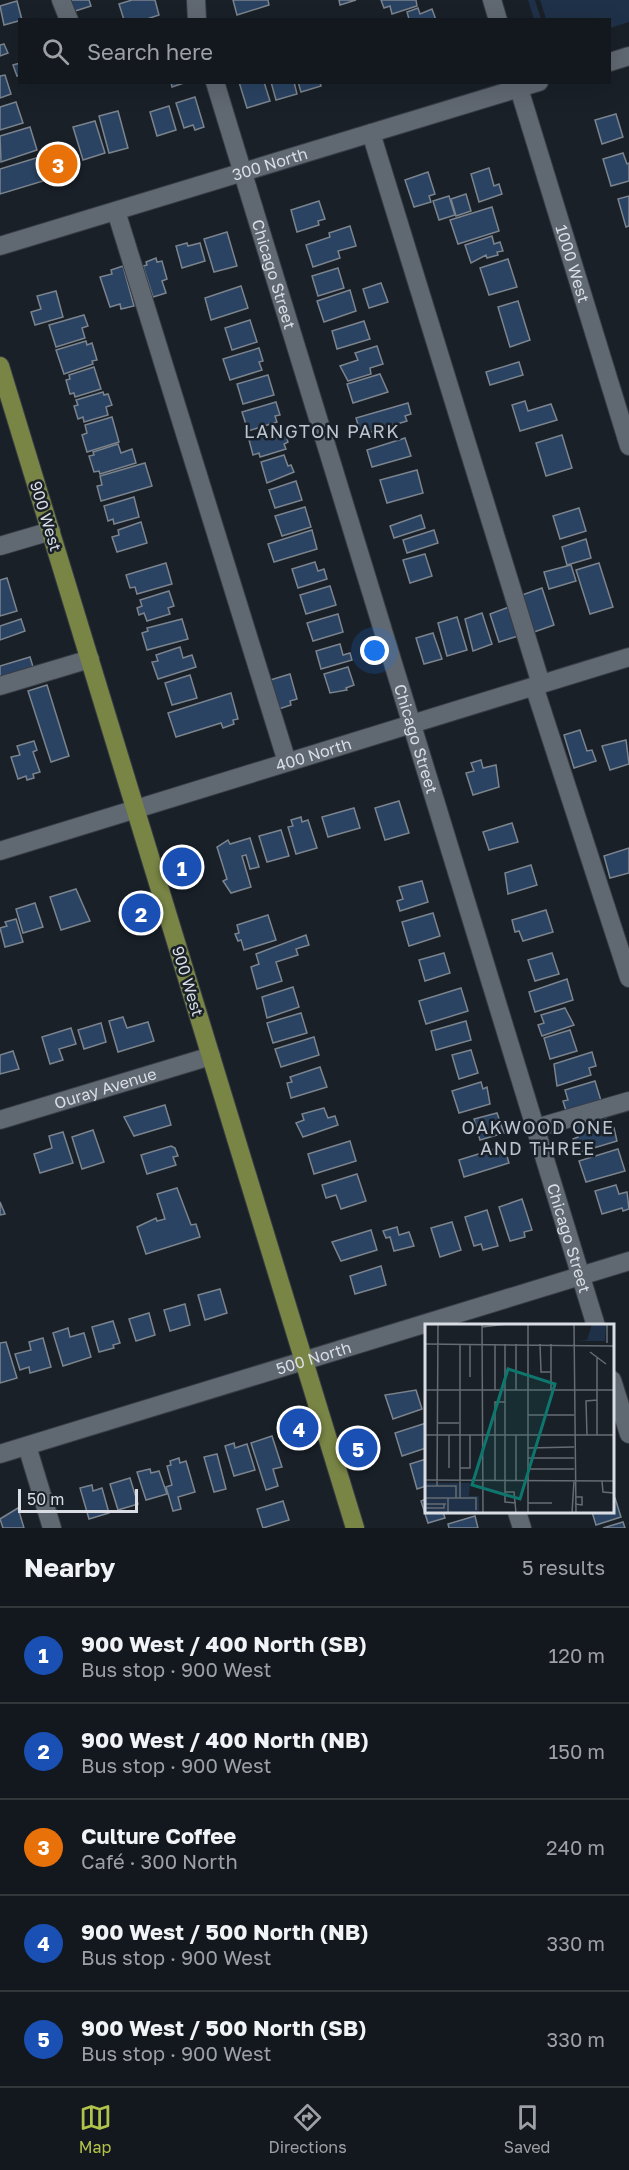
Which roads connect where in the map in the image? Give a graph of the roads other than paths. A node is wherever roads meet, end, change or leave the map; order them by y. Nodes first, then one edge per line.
1 (60, 0) edge
2 (196, 0) edge
3 (492, 0) edge
4 (68, 18) edge
5 (197, 18) edge
6 (497, 18) edge
7 (629, 56) edge
8 (611, 61) edge
9 (216, 84) edge
10 (518, 85) edge
11 (371, 133) junction
12 (243, 172) junction
13 (116, 211) junction
14 (0, 246) edge
15 (0, 366) edge
16 (5, 402) edge
17 (629, 446) edge
18 (51, 531) junction
19 (0, 546) edge
20 (629, 657) edge
21 (90, 659) junction
22 (537, 685) junction
23 (0, 686) edge
24 (412, 724) junction
25 (287, 762) junction
26 (135, 809) junction
27 (0, 851) edge
28 (629, 978) edge
29 (211, 1056) junction
30 (629, 1101) edge
31 (0, 1120) edge
32 (536, 1128) junction
33 (629, 1261) edge
34 (581, 1276) junction
35 (457, 1320) edge
36 (442, 1324) edge
37 (595, 1324) edge
38 (425, 1329) edge
39 (304, 1361) junction
40 (614, 1386) edge
41 (629, 1434) edge
42 (27, 1446) junction
43 (0, 1454) edge
44 (517, 1513) edge
45 (52, 1528) edge
46 (355, 1528) edge
47 (522, 1528) edge

1 - 4 street
2 - 5 street
3 - 6 street
7 - 8 street
9 - 12 street, Chicago Street
10 - 11 street, 300 North
10 - 17 street, 1000 West
11 - 12 street, 300 North
11 - 22 street
12 - 13 street, 300 North
12 - 24 street, Chicago Street
13 - 14 street, 300 North
13 - 25 street
15 - 16 main road, 900 West
16 - 18 main road, 900 West
18 - 19 street
18 - 21 main road, 900 West
20 - 22 street, 400 North
21 - 23 street
21 - 26 main road, 900 West
22 - 24 street, 400 North
22 - 28 street
24 - 25 street, 400 North
24 - 32 street, Chicago Street
25 - 26 street, 400 North
26 - 27 street, 400 North
26 - 29 main road, 900 West
29 - 31 street, Ouray Avenue
29 - 39 main road, 900 West
30 - 32 street
32 - 34 street, Chicago Street
33 - 34 street, 500 North
34 - 35 street, 500 North
34 - 37 street, Chicago Street
35 - 36 street, 500 North
38 - 39 street, 500 North
39 - 42 street, 500 North
39 - 46 main road, 900 West
40 - 41 street
42 - 43 street, 500 North
42 - 45 street
44 - 47 street

